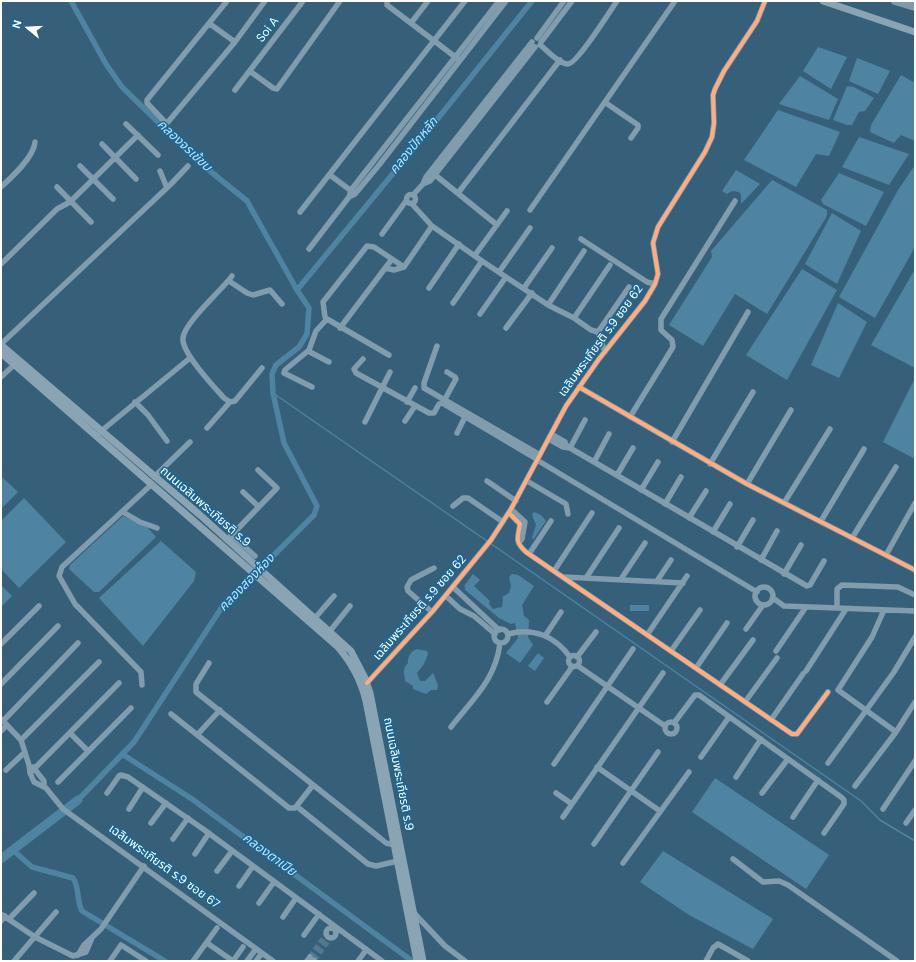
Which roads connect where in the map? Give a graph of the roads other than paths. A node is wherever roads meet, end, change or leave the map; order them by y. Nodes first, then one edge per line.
1 (227, 1) edge
2 (265, 1) edge
3 (303, 1) edge
4 (340, 1) edge
5 (387, 1) edge
6 (428, 1) edge
7 (465, 1) edge
8 (564, 1) edge
9 (572, 1) edge
10 (617, 1) edge
11 (675, 1) edge
12 (765, 1) edge
13 (823, 1) edge
14 (896, 1) edge
15 (503, 2) edge
16 (915, 8) edge
17 (411, 23) junction
18 (210, 24) junction
19 (915, 32) edge
20 (435, 40) junction
21 (235, 42) junction
22 (537, 43) junction
23 (458, 58) junction
24 (560, 60) junction
25 (251, 72) junction
26 (235, 90) dead end
27 (606, 103) junction
28 (126, 124) dead end
29 (138, 135) junction
30 (631, 138) dead end
31 (35, 142) dead end
32 (102, 144) dead end
33 (158, 155) dead end
34 (116, 158) junction
35 (80, 166) dead end
36 (188, 166) dead end
37 (160, 171) dead end
38 (433, 173) junction
39 (330, 175) junction
40 (136, 179) dead end
41 (93, 180) junction
42 (1, 187) edge
43 (57, 188) dead end
44 (167, 188) junction
45 (353, 192) junction
46 (458, 193) junction
47 (113, 199) dead end
48 (735, 201) dead end
49 (70, 202) junction
50 (409, 202) junction
51 (530, 210) dead end
52 (507, 211) dead end
53 (300, 212) dead end
54 (91, 222) dead end
55 (497, 224) junction
56 (432, 226) junction
57 (530, 228) dead end
58 (382, 234) dead end
59 (581, 239) dead end
60 (459, 244) junction
61 (552, 248) dead end
62 (309, 250) dead end
63 (584, 251) dead end
64 (475, 255) junction
65 (392, 259) junction
66 (482, 261) junction
67 (1, 264) edge
68 (610, 265) dead end
69 (404, 266) junction
70 (386, 268) junction
71 (499, 272) junction
72 (506, 277) junction
73 (655, 284) junction
74 (629, 287) dead end
75 (428, 288) dead end
76 (524, 288) junction
77 (532, 293) junction
78 (453, 303) dead end
79 (282, 304) dead end
80 (548, 305) junction
81 (748, 312) dead end
82 (480, 314) dead end
83 (574, 318) junction
84 (327, 319) junction
85 (340, 328) junction
86 (506, 328) dead end
87 (598, 332) junction
88 (1, 345) edge
89 (437, 346) dead end
90 (308, 351) junction
91 (605, 352) junction
92 (1, 353) edge
93 (389, 356) dead end
94 (190, 358) junction
95 (363, 359) dead end
96 (329, 362) dead end
97 (14, 365) junction
98 (262, 368) dead end
99 (390, 372) dead end
100 (447, 372) dead end
101 (1, 377) edge
102 (312, 387) dead end
103 (579, 387) junction
104 (382, 388) junction
105 (415, 388) dead end
106 (753, 392) dead end
107 (445, 399) junction
108 (232, 401) junction
109 (135, 402) junction
110 (407, 402) junction
111 (415, 406) junction
112 (791, 410) dead end
113 (466, 416) junction
114 (630, 416) junction
115 (585, 420) dead end
116 (405, 421) dead end
117 (365, 422) dead end
118 (207, 428) dead end
119 (830, 429) dead end
120 (100, 432) junction
121 (457, 433) dead end
122 (609, 434) dead end
123 (550, 436) junction
124 (167, 440) dead end
125 (190, 442) dead end
126 (672, 442) junction
127 (569, 447) junction
128 (633, 448) dead end
129 (864, 449) dead end
130 (539, 458) junction
131 (594, 462) junction
132 (658, 462) dead end
133 (710, 464) junction
134 (896, 467) dead end
135 (258, 470) dead end
136 (617, 475) junction
137 (681, 477) dead end
138 (527, 480) junction
139 (153, 481) junction
140 (487, 481) dead end
141 (747, 484) junction
142 (641, 490) junction
143 (706, 491) dead end
144 (243, 492) dead end
145 (516, 501) junction
146 (915, 503) edge
147 (664, 504) junction
148 (730, 504) dead end
149 (784, 504) junction
150 (258, 506) junction
151 (453, 506) dead end
152 (510, 511) junction
153 (123, 512) junction
154 (592, 513) dead end
155 (568, 514) dead end
156 (689, 518) junction
157 (753, 520) dead end
158 (551, 521) dead end
159 (821, 521) junction
160 (503, 522) junction
161 (157, 528) dead end
162 (618, 528) dead end
163 (777, 531) dead end
164 (713, 532) junction
165 (229, 538) junction
166 (852, 538) junction
167 (645, 543) dead end
168 (801, 545) dead end
169 (737, 547) junction
170 (236, 554) junction
171 (529, 554) junction
172 (886, 555) junction
173 (255, 556) dead end
174 (671, 560) dead end
175 (761, 560) junction
176 (824, 561) dead end
177 (434, 568) dead end
178 (915, 570) edge
179 (554, 571) junction
180 (784, 574) junction
181 (688, 576) dead end
182 (564, 577) junction
183 (586, 578) junction
184 (621, 580) junction
185 (656, 581) junction
186 (683, 583) junction
187 (453, 587) junction
188 (757, 592) junction
189 (281, 593) junction
190 (915, 595) edge
191 (334, 596) dead end
192 (446, 596) junction
193 (773, 598) junction
194 (763, 605) junction
195 (39, 606) dead end
196 (350, 606) dead end
197 (806, 607) junction
198 (837, 608) junction
199 (846, 609) junction
200 (700, 610) dead end
201 (884, 610) junction
202 (915, 611) edge
203 (432, 612) junction
204 (561, 612) dead end
205 (476, 614) junction
206 (315, 618) junction
207 (727, 623) dead end
208 (58, 626) dead end
209 (746, 629) dead end
210 (330, 632) junction
211 (497, 632) junction
212 (596, 632) dead end
213 (508, 634) junction
214 (647, 635) junction
215 (545, 636) junction
216 (915, 636) edge
217 (753, 640) dead end
218 (78, 643) dead end
219 (500, 643) junction
220 (1, 644) edge
221 (633, 649) dead end
222 (671, 651) junction
223 (776, 651) dead end
224 (577, 656) junction
225 (570, 657) junction
226 (777, 658) dead end
227 (99, 662) dead end
228 (210, 663) dead end
229 (575, 666) junction
230 (696, 668) junction
231 (663, 673) dead end
232 (119, 683) dead end
233 (1, 684) edge
234 (142, 684) dead end
235 (365, 685) junction
236 (720, 685) junction
237 (607, 687) junction
238 (828, 692) dead end
239 (547, 702) dead end
240 (745, 702) junction
241 (915, 702) edge
242 (131, 708) dead end
243 (638, 708) junction
244 (220, 710) junction
245 (867, 712) junction
246 (171, 714) dead end
247 (729, 716) junction
248 (771, 720) junction
249 (4, 721) edge
250 (674, 723) junction
251 (665, 726) junction
252 (451, 727) dead end
253 (1, 731) edge
254 (896, 732) junction
255 (70, 733) junction
256 (198, 734) junction
257 (761, 739) junction
258 (21, 740) junction
259 (88, 751) junction
260 (25, 752) junction
261 (658, 752) dead end
262 (701, 757) dead end
263 (788, 759) junction
264 (915, 761) edge
265 (828, 763) dead end
266 (554, 764) dead end
267 (29, 765) junction
268 (597, 767) junction
269 (35, 768) junction
270 (6, 770) dead end
271 (689, 772) dead end
272 (30, 773) junction
273 (736, 776) dead end
274 (818, 780) junction
275 (58, 782) dead end
276 (313, 785) junction
277 (45, 786) junction
278 (855, 786) dead end
279 (143, 788) junction
280 (631, 790) junction
281 (107, 792) dead end
282 (556, 793) dead end
283 (762, 793) dead end
284 (166, 803) junction
285 (572, 804) junction
286 (129, 809) dead end
287 (300, 809) dead end
288 (882, 809) dead end
289 (915, 810) edge
290 (660, 811) junction
291 (563, 817) dead end
292 (793, 817) dead end
293 (188, 818) junction
294 (906, 823) dead end
295 (151, 824) dead end
296 (209, 833) junction
297 (824, 833) dead end
298 (173, 839) dead end
299 (594, 844) dead end
300 (395, 845) junction
301 (232, 851) junction
302 (195, 854) dead end
303 (733, 859) dead end
304 (398, 861) junction
305 (623, 863) dead end
306 (144, 866) junction
307 (253, 866) junction
308 (217, 871) dead end
309 (274, 882) junction
310 (239, 886) dead end
311 (34, 893) dead end
312 (296, 898) junction
313 (259, 902) dead end
314 (56, 912) dead end
315 (414, 913) junction
316 (319, 914) junction
317 (5, 916) edge
318 (283, 918) dead end
319 (1, 921) edge
320 (217, 928) dead end
321 (304, 935) dead end
322 (35, 937) junction
323 (416, 941) junction
324 (206, 943) junction
325 (243, 947) dead end
326 (256, 949) junction
327 (366, 950) junction
328 (262, 953) junction
329 (231, 960) edge
330 (14, 961) edge
331 (110, 961) edge
332 (145, 961) edge
333 (193, 961) edge
334 (247, 961) edge
335 (256, 961) edge
336 (273, 961) edge
337 (358, 961) edge
338 (382, 961) edge
339 (416, 961) edge
340 (423, 961) edge
341 (465, 961) edge
342 (706, 961) edge
343 (748, 961) edge
344 (897, 961) edge

1 - 18 street
2 - 21 street
3 - 25 street, Soi A
4 - 25 street
5 - 17 street
6 - 17 street
7 - 20 street
8 - 22 street
9 - 22 street
10 - 24 street
11 - 27 street
12 - 73 street, เฉลิมพระเกียรติ ร.9 ซอย 62
13 - 19 main road
14 - 16 highway
15 - 23 street
17 - 20 street
18 - 21 street
18 - 21 street
20 - 23 street
20 - 39 street
22 - 24 street
22 - 38 street
23 - 45 street
24 - 46 street
25 - 26 street, Soi A
27 - 30 street
27 - 51 street
28 - 29 street
29 - 33 street
29 - 34 street
31 - 42 street
32 - 34 street
34 - 40 street
34 - 41 street
35 - 41 street
36 - 44 street
37 - 44 street
38 - 46 street
38 - 50 street
39 - 45 street
39 - 53 street
41 - 47 street
41 - 49 street
43 - 49 street
44 - 88 street
45 - 62 street
46 - 55 street
48 - 114 street
49 - 54 street
49 - 67 street
50 - 56 street
50 - 58 street
52 - 55 street
55 - 64 street
56 - 60 street
56 - 69 street
57 - 71 street
59 - 73 street
60 - 64 street
60 - 75 street
61 - 76 street
63 - 80 street
64 - 66 street
65 - 69 street
65 - 70 street
65 - 84 street
66 - 71 street
66 - 78 street
68 - 83 street
69 - 70 street
70 - 85 street
71 - 72 street
72 - 76 street
72 - 82 street
73 - 91 street, เฉลิมพระเกียรติ ร.9 ซอย 62
74 - 87 street
76 - 77 street
77 - 80 street
77 - 86 street
79 - 94 street
80 - 83 street
81 - 126 street
83 - 87 street
84 - 85 street
84 - 90 street
85 - 93 street
87 - 91 street
88 - 120 main road, ถนนเฉลิมพระเกียรติ ร.9
89 - 107 street
90 - 96 street
90 - 102 street
91 - 103 street, เฉลิมพระเกียรติ ร.9 ซอย 62
92 - 97 main road, ถนนเฉลิมพระเกียรติ ร.9
94 - 108 street
94 - 109 street
95 - 104 street
97 - 101 street
97 - 139 main road, ถนนเฉลิมพระเกียรติ ร.9
98 - 108 street
99 - 104 street
100 - 107 street
103 - 114 street
103 - 123 street, เฉลิมพระเกียรติ ร.9 ซอย 62
104 - 110 street
104 - 117 street
105 - 110 street
106 - 133 street
107 - 130 street
108 - 118 street
109 - 120 street
109 - 124 street
110 - 111 street
111 - 113 street
111 - 116 street
112 - 141 street
113 - 121 street
113 - 130 street
114 - 126 street
115 - 127 street
119 - 149 street
120 - 139 main road, ถนนเฉลิมพระเกียรติ ร.9
122 - 131 street
123 - 127 street
123 - 130 street, เฉลิมพระเกียรติ ร.9 ซอย 62
125 - 139 street
126 - 133 street
127 - 131 street
128 - 136 street
129 - 159 street
130 - 138 street, เฉลิมพระเกียรติ ร.9 ซอย 62
130 - 188 street
131 - 136 street
132 - 142 street
133 - 141 street
134 - 166 street
135 - 150 street
136 - 142 street
137 - 147 street
138 - 145 street, เฉลิมพระเกียรติ ร.9 ซอย 62
138 - 155 street
139 - 153 street
139 - 165 main road, ถนนเฉลิมพระเกียรติ ร.9
139 - 170 main road, ถนนเฉลิมพระเกียรติ ร.9
140 - 145 street
141 - 149 street
142 - 147 street
143 - 156 street
144 - 150 street
145 - 152 street, เฉลิมพระเกียรติ ร.9 ซอย 62
146 - 172 street
147 - 156 street
148 - 164 street
149 - 159 street
150 - 165 street
151 - 160 street
152 - 160 street, เฉลิมพระเกียรติ ร.9 ซอย 62
152 - 171 street
153 - 161 street
153 - 234 street
154 - 179 street
156 - 164 street
157 - 169 street
158 - 171 street
159 - 166 street
160 - 187 street, เฉลิมพระเกียรติ ร.9 ซอย 62
162 - 183 street
163 - 175 street
164 - 169 street
165 - 170 main road, ถนนเฉลิมพระเกียรติ ร.9
165 - 173 street
166 - 172 street
167 - 184 street
168 - 180 street
169 - 175 street
170 - 189 main road, ถนนเฉลิมพระเกียรติ ร.9
171 - 179 street
172 - 178 street
174 - 185 street
175 - 180 street
176 - 180 street
177 - 203 street
179 - 182 street
181 - 186 street
182 - 183 street
182 - 214 street
183 - 184 street
184 - 185 street
185 - 186 street
186 - 214 street
187 - 192 street, เฉลิมพระเกียรติ ร.9 ซอย 62
187 - 205 street
188 - 193 street
188 - 194 street
189 - 206 main road, ถนนเฉลิมพระเกียรติ ร.9
189 - 235 main road, ถนนเฉลิมพระเกียรติ ร.9
190 - 198 street
191 - 206 street
192 - 203 street, เฉลิมพระเกียรติ ร.9 ซอย 62
192 - 205 street
193 - 194 street
193 - 197 street
194 - 209 street
195 - 220 street
196 - 210 street
197 - 198 street
197 - 223 street
198 - 199 street
199 - 201 street
199 - 248 street
200 - 222 street
201 - 202 street
201 - 245 street
203 - 235 street, เฉลิมพระเกียรติ ร.9 ซอย 62
204 - 215 street
205 - 211 street
206 - 210 main road, ถนนเฉลิมพระเกียรติ ร.9
207 - 230 street
208 - 233 street
210 - 235 main road, ถนนเฉลิมพระเกียรติ ร.9
211 - 213 street
211 - 219 street
212 - 224 street
213 - 215 street
213 - 219 street
214 - 222 street
215 - 225 street
216 - 245 street
217 - 236 street
218 - 249 street
219 - 252 street
221 - 237 street
222 - 230 street
224 - 225 street
224 - 229 street
225 - 229 street
226 - 240 street
227 - 258 street
228 - 244 street
229 - 237 street
229 - 239 street
230 - 236 street
231 - 243 street
232 - 255 street
235 - 300 main road, ถนนเฉลิมพระเกียรติ ร.9
235 - 315 main road, ถนนเฉลิมพระเกียรติ ร.9
236 - 240 street
237 - 243 street
237 - 266 street
238 - 248 street
240 - 248 street
241 - 254 street
242 - 259 street
243 - 251 street
243 - 268 street
244 - 256 street
244 - 276 street
245 - 254 street
245 - 265 street
246 - 256 street
247 - 250 street
247 - 257 street
247 - 262 street
249 - 253 street
249 - 258 street
250 - 251 street
250 - 251 street
254 - 278 street
255 - 259 street
255 - 269 street
256 - 276 street
257 - 263 street
257 - 273 street
258 - 260 street
259 - 275 street
260 - 267 street
260 - 270 street
261 - 280 street
263 - 274 street
263 - 283 street
264 - 288 street
267 - 269 street
267 - 272 street
268 - 280 street
268 - 285 street
269 - 272 street
269 - 277 street
271 - 290 street
272 - 277 street
274 - 292 street
274 - 297 street
276 - 300 street
277 - 306 street, เฉลิมพระเกียรติ ร.9 ซอย 67
279 - 281 street
279 - 284 street
279 - 286 street
280 - 290 street
280 - 299 street
282 - 285 street
284 - 293 street
284 - 295 street
285 - 291 street
287 - 304 street
289 - 294 street
290 - 305 street
293 - 296 street
293 - 298 street
296 - 301 street
296 - 302 street
300 - 304 main road, ถนนเฉลิมพระเกียรติ ร.9
301 - 307 street
301 - 308 street
303 - 344 street
304 - 323 main road, ถนนเฉลิมพระเกียรติ ร.9
306 - 322 street
306 - 326 street, เฉลิมพระเกียรติ ร.9 ซอย 67
307 - 309 street
307 - 310 street
309 - 312 street
309 - 313 street
311 - 317 street
312 - 316 street
312 - 318 street
314 - 322 street
315 - 323 main road, ถนนเฉลิมพระเกียรติ ร.9
315 - 341 street
316 - 321 street
316 - 327 street
317 - 319 street
317 - 322 street
320 - 324 street
322 - 330 street
323 - 339 main road, ถนนเฉลิมพระเกียรติ ร.9
323 - 340 main road, ถนนเฉลิมพระเกียรติ ร.9
324 - 329 street
324 - 333 street
325 - 329 street
326 - 328 street, เฉลิมพระเกียรติ ร.9 ซอย 67
326 - 334 street
327 - 337 street
327 - 338 street
328 - 335 street
328 - 336 street, เฉลิมพระเกียรติ ร.9 ซอย 67
331 - 332 street
342 - 343 street

